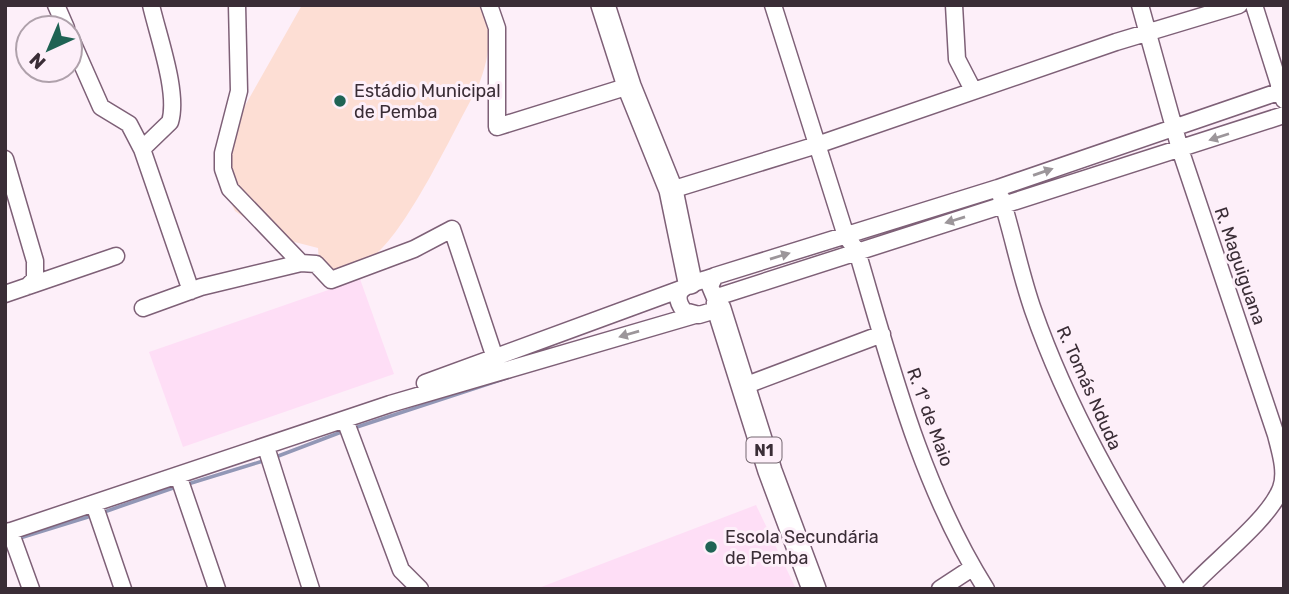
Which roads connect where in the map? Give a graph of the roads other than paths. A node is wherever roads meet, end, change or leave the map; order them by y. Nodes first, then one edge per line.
1 (151, 5) edge
2 (237, 5) edge
3 (489, 5) edge
4 (603, 5) edge
5 (773, 5) edge
6 (954, 5) edge
7 (1140, 5) edge
8 (1240, 5) edge
9 (1254, 5) edge
10 (1148, 34) junction
11 (84, 69) edge
12 (629, 86) junction
13 (973, 90) junction
14 (1283, 94) edge
15 (1284, 115) edge
16 (1175, 127) junction
17 (817, 145) junction
18 (142, 149) junction
19 (1180, 149) junction
20 (5, 159) edge
21 (998, 188) junction
22 (671, 190) junction
23 (1004, 205) junction
24 (846, 236) junction
25 (857, 251) junction
26 (116, 256) dead end
27 (301, 263) junction
28 (715, 276) junction
29 (686, 285) junction
30 (29, 286) junction
31 (191, 291) junction
32 (5, 294) edge
33 (720, 303) junction
34 (143, 308) dead end
35 (695, 315) junction
36 (882, 334) junction
37 (542, 350) junction
38 (495, 358) junction
39 (744, 386) junction
40 (390, 404) junction
41 (345, 420) junction
42 (1280, 434) edge
43 (266, 447) junction
44 (178, 475) junction
45 (94, 504) junction
46 (8, 532) edge
47 (972, 568) junction
48 (30, 589) edge
49 (123, 589) edge
50 (217, 589) edge
51 (311, 589) edge
52 (421, 589) edge
53 (814, 589) edge
54 (940, 589) edge
55 (986, 589) edge
56 (1177, 589) edge
57 (1189, 589) edge

1 - 18 street
2 - 27 street
3 - 12 street
4 - 12 highway
5 - 17 street
6 - 13 street
7 - 10 street, R. Maguiguana
8 - 10 street
9 - 14 street
10 - 13 street
10 - 16 street, R. Maguiguana
11 - 18 street
12 - 22 highway
13 - 17 street
14 - 16 street
15 -> 19 street
16 - 19 street, R. Maguiguana
21 -> 16 street
17 - 22 street
17 - 24 street
18 - 31 street
19 - 23 street
19 - 42 street, R. Maguiguana
20 - 30 street
21 - 23 street, R. Tomás Nduda
21 - 24 street
22 - 29 highway
23 -> 25 street
23 - 56 street, R. Tomás Nduda
24 - 25 street, R. 1º de Maio
28 -> 24 street
25 - 33 street
25 - 36 street, R. 1º de Maio
26 - 30 street
27 - 31 street
27 - 38 street
28 - 29 street
28 - 33 street
29 - 35 street
29 - 37 street
30 - 32 street
31 - 34 street
33 - 35 street
33 - 39 highway, N1
35 -> 37 street
36 - 39 street
36 - 47 street, R. 1º de Maio
37 - 38 street
37 - 40 street
38 - 40 street
39 - 53 highway, N1
40 - 41 street
41 - 43 street
41 - 52 street
42 - 57 street, R. Maguiguana
43 - 44 street
43 - 51 street
44 - 45 street
44 - 50 street
45 - 46 street
45 - 49 street
46 - 48 street
47 - 54 street
47 - 55 street, R. 1º de Maio

